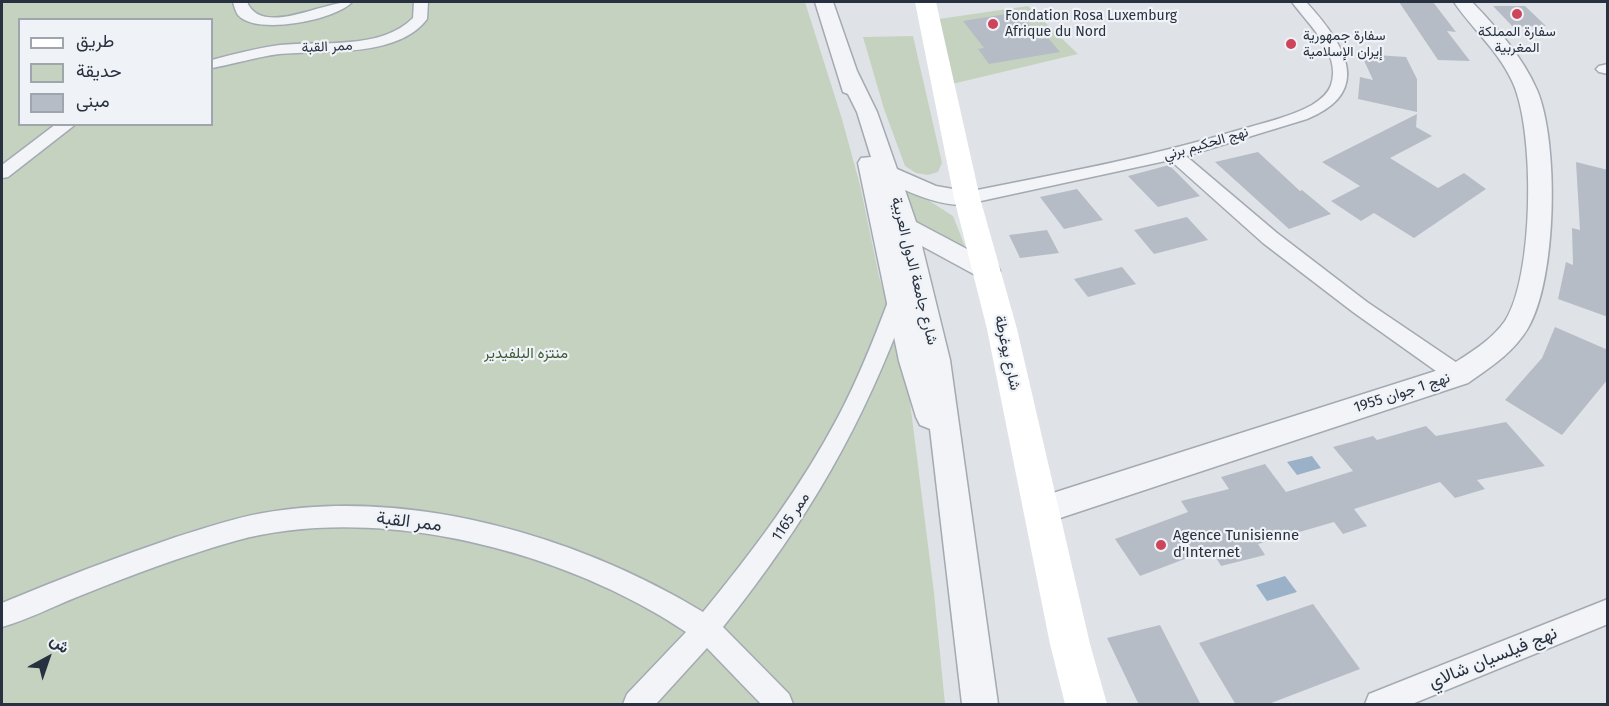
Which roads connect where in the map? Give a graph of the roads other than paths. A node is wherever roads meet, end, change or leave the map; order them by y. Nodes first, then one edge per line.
1 (240, 2) edge
2 (345, 2) edge
3 (421, 2) edge
4 (824, 2) edge
5 (925, 2) edge
6 (1299, 2) edge
7 (1463, 2) edge
8 (213, 64) edge
9 (65, 126) edge
10 (1174, 154) junction
11 (879, 168) junction
12 (2, 173) edge
13 (967, 198) junction
14 (880, 210) junction
15 (906, 228) junction
16 (988, 270) junction
17 (898, 299) junction
18 (1458, 375) junction
19 (949, 478) junction
20 (1042, 510) junction
21 (1608, 611) edge
22 (2, 615) edge
23 (705, 630) junction
24 (637, 705) edge
25 (779, 705) edge
26 (980, 705) edge
27 (1086, 705) edge
28 (1379, 705) edge

1 - 2 street
3 - 8 street, ممر القبة
4 - 11 street, شارع جامعة الدول العربية
5 - 13 main road, شارع يوغرطة
6 - 10 street, نهج الحكيم برني
7 - 18 street, نهج 1 جوان 1955
9 - 12 street
10 - 13 street, نهج الحكيم برني
10 - 18 street
11 - 13 street
11 - 14 street, شارع جامعة الدول العربية
11 - 15 street, شارع جامعة الدول العربية
13 - 16 main road, شارع يوغرطة
14 - 15 street
14 - 17 street, شارع جامعة الدول العربية
15 - 16 street
15 - 19 street, شارع جامعة الدول العربية
16 - 20 main road, شارع يوغرطة
17 - 19 street, شارع جامعة الدول العربية
17 - 23 street, ممر 1165
18 - 20 street, نهج 1 جوان 1955
19 - 26 street, شارع جامعة الدول العربية
20 - 27 main road, شارع يوغرطة
21 - 28 street, نهج فيلسيان شالاي
22 - 23 street, ممر القبة
23 - 24 street, ممر 1165
23 - 25 street, ممر القبة

